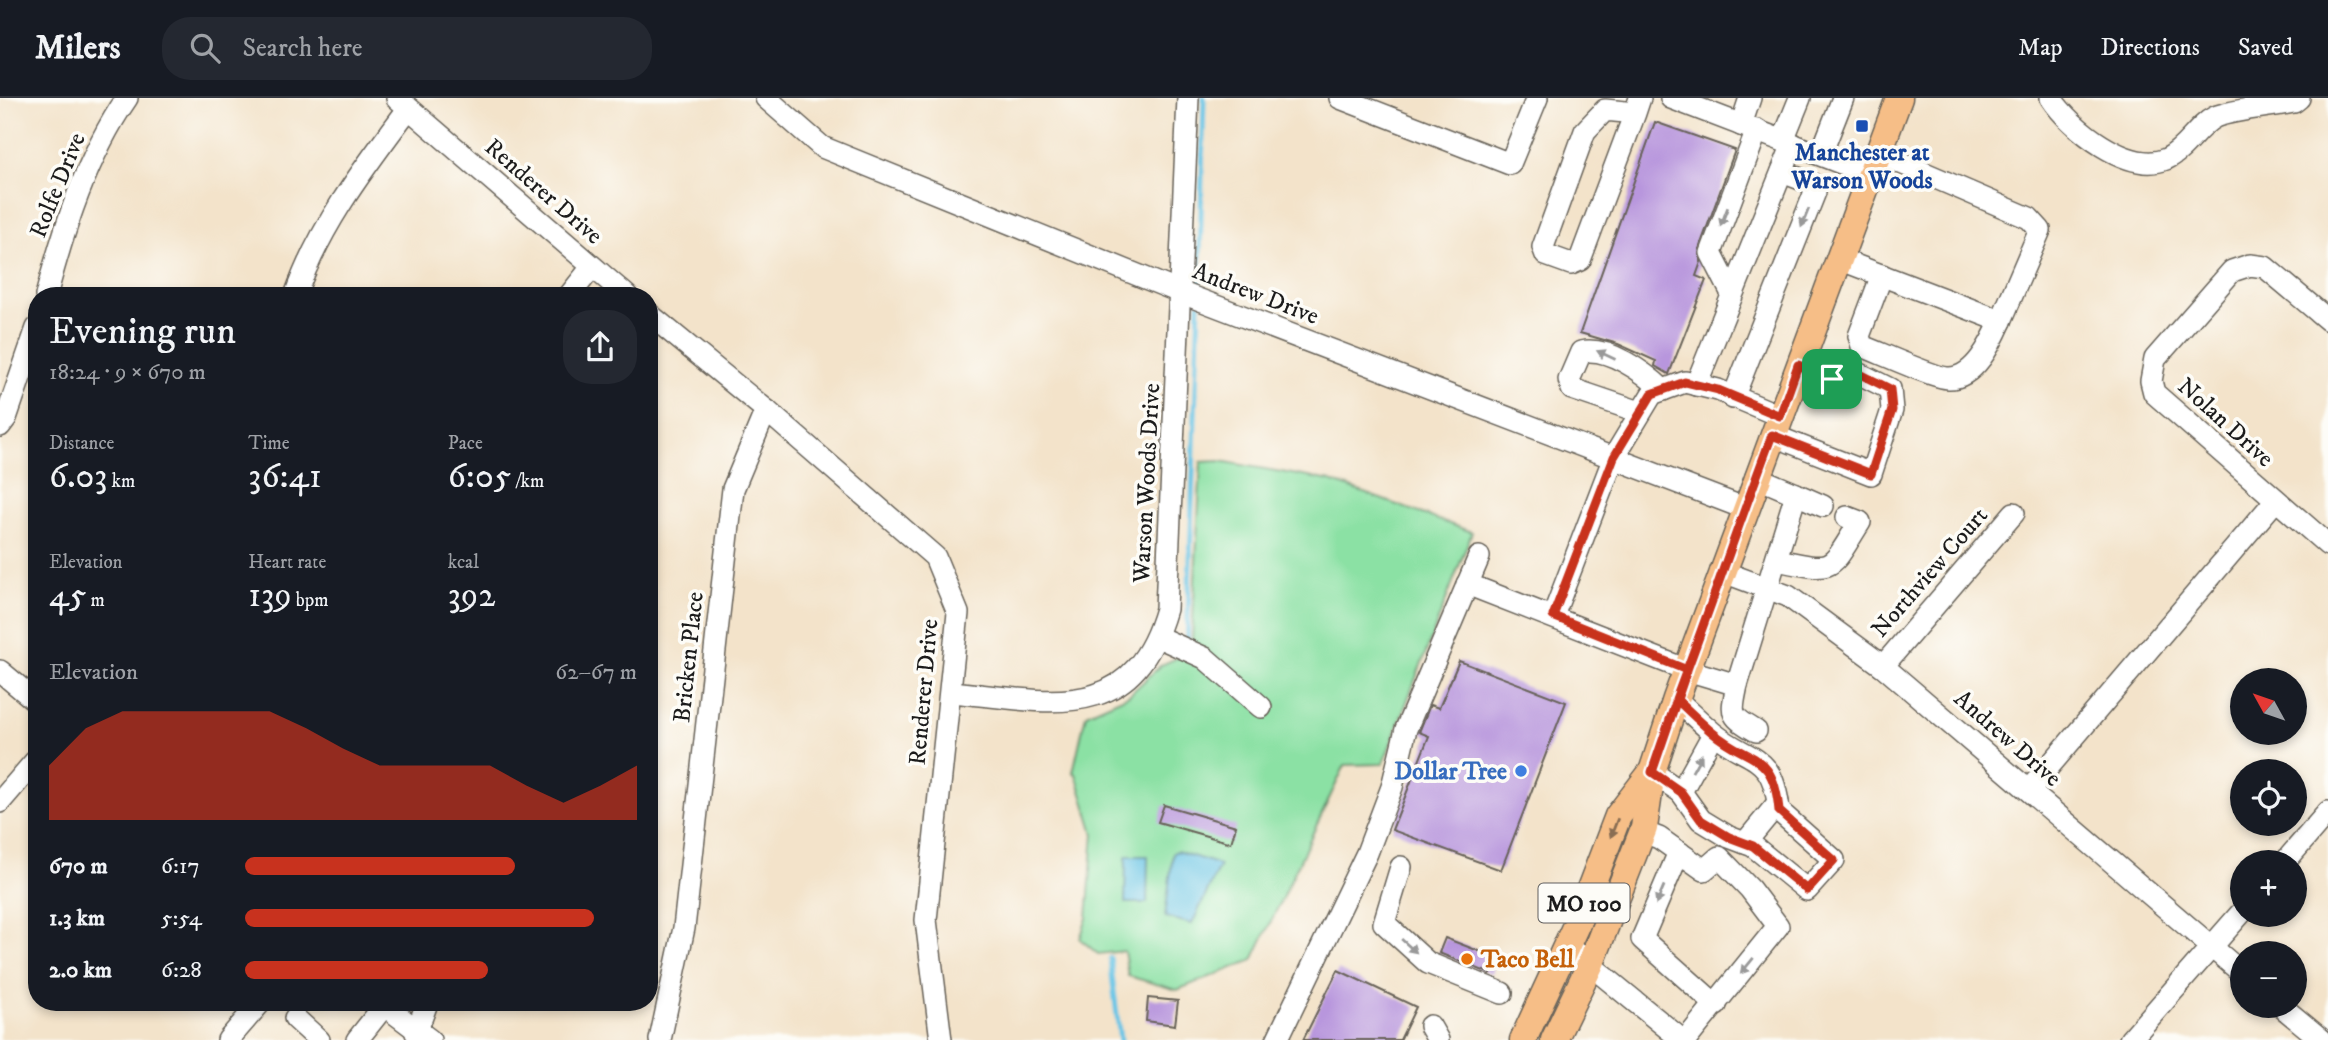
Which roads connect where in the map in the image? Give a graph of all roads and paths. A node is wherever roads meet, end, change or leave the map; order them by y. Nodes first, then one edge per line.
1 (127, 98) edge
2 (766, 98) edge
3 (1188, 98) edge
4 (1340, 98) edge
5 (1537, 98) edge
6 (1671, 98) edge
7 (1750, 98) edge
8 (1800, 98) edge
9 (1843, 98) edge
10 (1899, 98) edge
11 (2051, 98) edge
12 (2299, 98) edge
13 (402, 103) edge
14 (1700, 103) edge
15 (1637, 105) edge
16 (1749, 127) junction
17 (1788, 142) junction
18 (1821, 154) junction
19 (1874, 164) junction
20 (1782, 172) junction
21 (1839, 258) junction
22 (592, 267) junction
23 (1882, 275) junction
24 (48, 287) edge
25 (298, 287) edge
26 (576, 287) edge
27 (616, 287) edge
28 (1731, 292) junction
29 (1193, 298) junction
30 (2328, 320) edge
31 (658, 321) edge
32 (2001, 321) junction
33 (28, 354) edge
34 (1798, 365) junction
35 (1696, 385) junction
36 (1663, 390) junction
37 (1734, 398) junction
38 (766, 410) junction
39 (1640, 412) junction
40 (1776, 425) junction
41 (0, 426) edge
42 (1614, 457) junction
43 (1756, 477) junction
44 (1796, 494) junction
45 (2275, 502) junction
46 (1823, 506) dead end
47 (1744, 508) junction
48 (2014, 513) dead end
49 (1854, 519) dead end
50 (2328, 545) edge
51 (1479, 557) dead end
52 (1777, 560) junction
53 (1721, 571) junction
54 (1467, 584) junction
55 (1769, 589) junction
56 (1553, 616) junction
57 (1158, 637) junction
58 (1883, 666) junction
59 (1687, 670) junction
60 (0, 671) edge
61 (1737, 685) junction
62 (952, 692) junction
63 (28, 694) edge
64 (1676, 699) junction
65 (1261, 707) dead end
66 (1756, 731) dead end
67 (1713, 734) junction
68 (28, 769) edge
69 (1652, 772) junction
70 (2029, 790) junction
71 (1681, 792) junction
72 (0, 802) edge
73 (1778, 803) junction
74 (2328, 812) edge
75 (1643, 832) junction
76 (1745, 843) junction
77 (2295, 850) edge
78 (1679, 852) junction
79 (1401, 867) dead end
80 (2230, 926) edge
81 (1567, 946) junction
82 (2211, 948) junction
83 (1591, 963) junction
84 (2230, 963) edge
85 (1502, 993) dead end
86 (1716, 1005) junction
87 (254, 1011) edge
88 (378, 1011) edge
89 (392, 1011) edge
90 (426, 1011) edge
91 (295, 1018) dead end
92 (2295, 1018) edge
93 (423, 1036) edge
94 (228, 1040) edge
95 (319, 1040) edge
96 (357, 1040) edge
97 (660, 1040) edge
98 (942, 1040) edge
99 (1277, 1040) edge
100 (1523, 1040) edge
101 (1554, 1040) edge
102 (1684, 1040) edge
103 (2130, 1040) edge
104 (2322, 1040) edge

1 - 24 street, Rolfe Drive
2 - 29 street, Andrew Drive
3 - 29 street, Warson Woods Drive
4 - 5 street
6 - 14 street
7 - 16 street
8 - 17 street
9 - 18 street
10 - 19 main road, MO 100
11 - 12 street
13 - 22 street, Renderer Drive
13 - 25 street
14 - 16 street
15 - 15 street
16 - 17 street
16 -> 28 street
17 - 18 street
17 - 20 street
18 - 19 street
19 - 21 main road, MO 100
19 - 32 street
20 - 28 street
20 -> 37 street
21 - 23 street
21 - 34 main road, MO 100
22 - 26 street
22 - 27 street, Renderer Drive
23 - 32 street
23 - 32 street
28 - 35 street
29 - 42 street, Andrew Drive
29 - 57 street, Warson Woods Drive
30 - 45 street, Nolan Drive
31 - 38 street, Renderer Drive
33 - 41 street
34 - 40 main road, MO 100
34 - 40 street
35 - 36 street
35 - 37 street
36 - 39 street
36 -> 39 street
37 - 40 street
38 - 62 street, Renderer Drive
38 - 97 street, Bricken Place
39 - 42 street
40 - 43 main road, MO 100
42 - 47 street, Andrew Drive
42 - 56 street
43 - 44 street
43 - 47 main road, MO 100
44 - 46 street
44 - 52 street
45 - 50 street, Nolan Drive
45 - 70 street, Nolan Drive
47 - 53 main road, MO 100
48 - 58 street, Northview Court
49 - 52 street
51 - 54 street
52 - 55 street
53 - 55 street, Andrew Drive
53 - 59 main road, MO 100
54 - 56 street
54 - 99 street
55 - 58 street, Andrew Drive
55 - 61 street
56 - 59 street
57 - 62 street, Warson Woods Drive
57 - 65 street
58 - 70 street, Andrew Drive
59 - 61 street
59 - 64 main road, MO 100
60 - 63 street
61 - 66 street
62 - 98 street, Renderer Drive
64 - 67 street
64 - 69 main road, MO 100
71 -> 67 street
67 - 73 street
68 - 72 street
69 - 71 street
69 - 75 main road, MO 100
69 -> 81 main road, MO 100
70 - 82 street, Andrew Drive
71 - 76 street
73 - 76 street
73 - 76 street
74 - 77 street
75 - 78 street
75 - 83 main road, MO 100
78 -> 86 street
78 -> 86 street
79 -> 85 street
80 - 82 street
81 - 83 street
81 - 100 main road, MO 100
82 - 84 street, Andrew Drive
82 - 103 street
83 - 101 main road, MO 100
83 - 102 street
86 - 102 street
87 - 94 street
88 - 96 street
89 - 93 street
90 - 93 street
91 - 95 street
92 - 104 street

